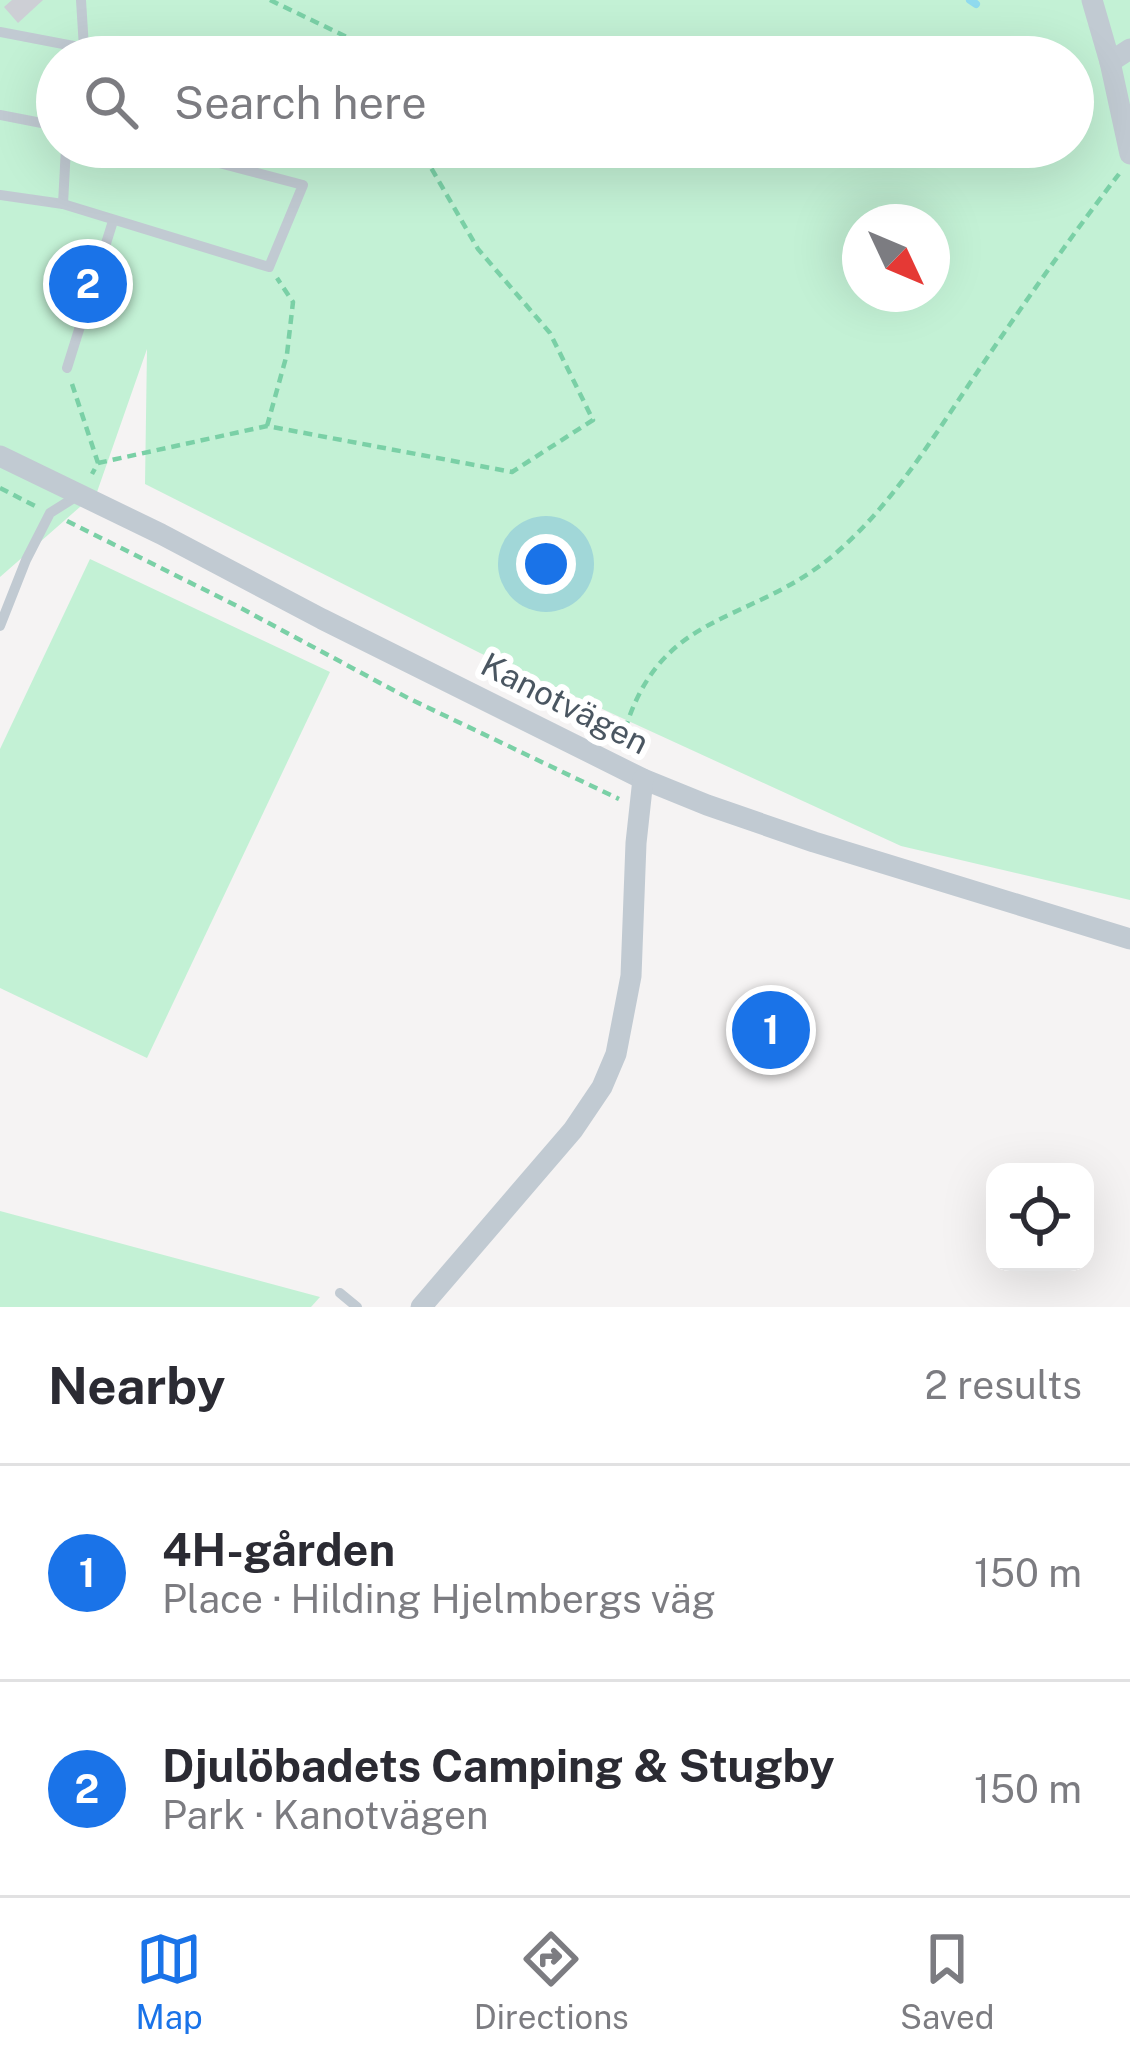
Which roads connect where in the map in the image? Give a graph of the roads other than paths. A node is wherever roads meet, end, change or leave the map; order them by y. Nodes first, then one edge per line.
1 (82, 0) edge
2 (1092, 0) edge
3 (0, 32) edge
4 (83, 36) edge
5 (36, 41) edge
6 (1130, 49) edge
7 (1110, 62) junction
8 (0, 115) edge
9 (36, 122) edge
10 (1130, 157) edge
11 (65, 168) edge
12 (238, 168) edge
13 (0, 195) edge
14 (63, 204) junction
15 (113, 220) junction
16 (67, 368) road end
17 (0, 456) edge
18 (80, 494) junction
19 (0, 626) edge
20 (643, 779) junction
21 (1130, 939) edge
22 (340, 1293) dead end
23 (357, 1307) edge
24 (421, 1307) edge

1 - 4 lane
2 - 7 street
3 - 5 lane
6 - 7 street
7 - 10 street
8 - 9 lane
11 - 14 lane
12 - 15 lane
13 - 14 lane
14 - 15 lane
15 - 16 lane
17 - 18 street, Kanotvägen
18 - 19 lane
18 - 20 street, Kanotvägen
20 - 21 street, Kanotvägen
20 - 24 street
22 - 23 lane

